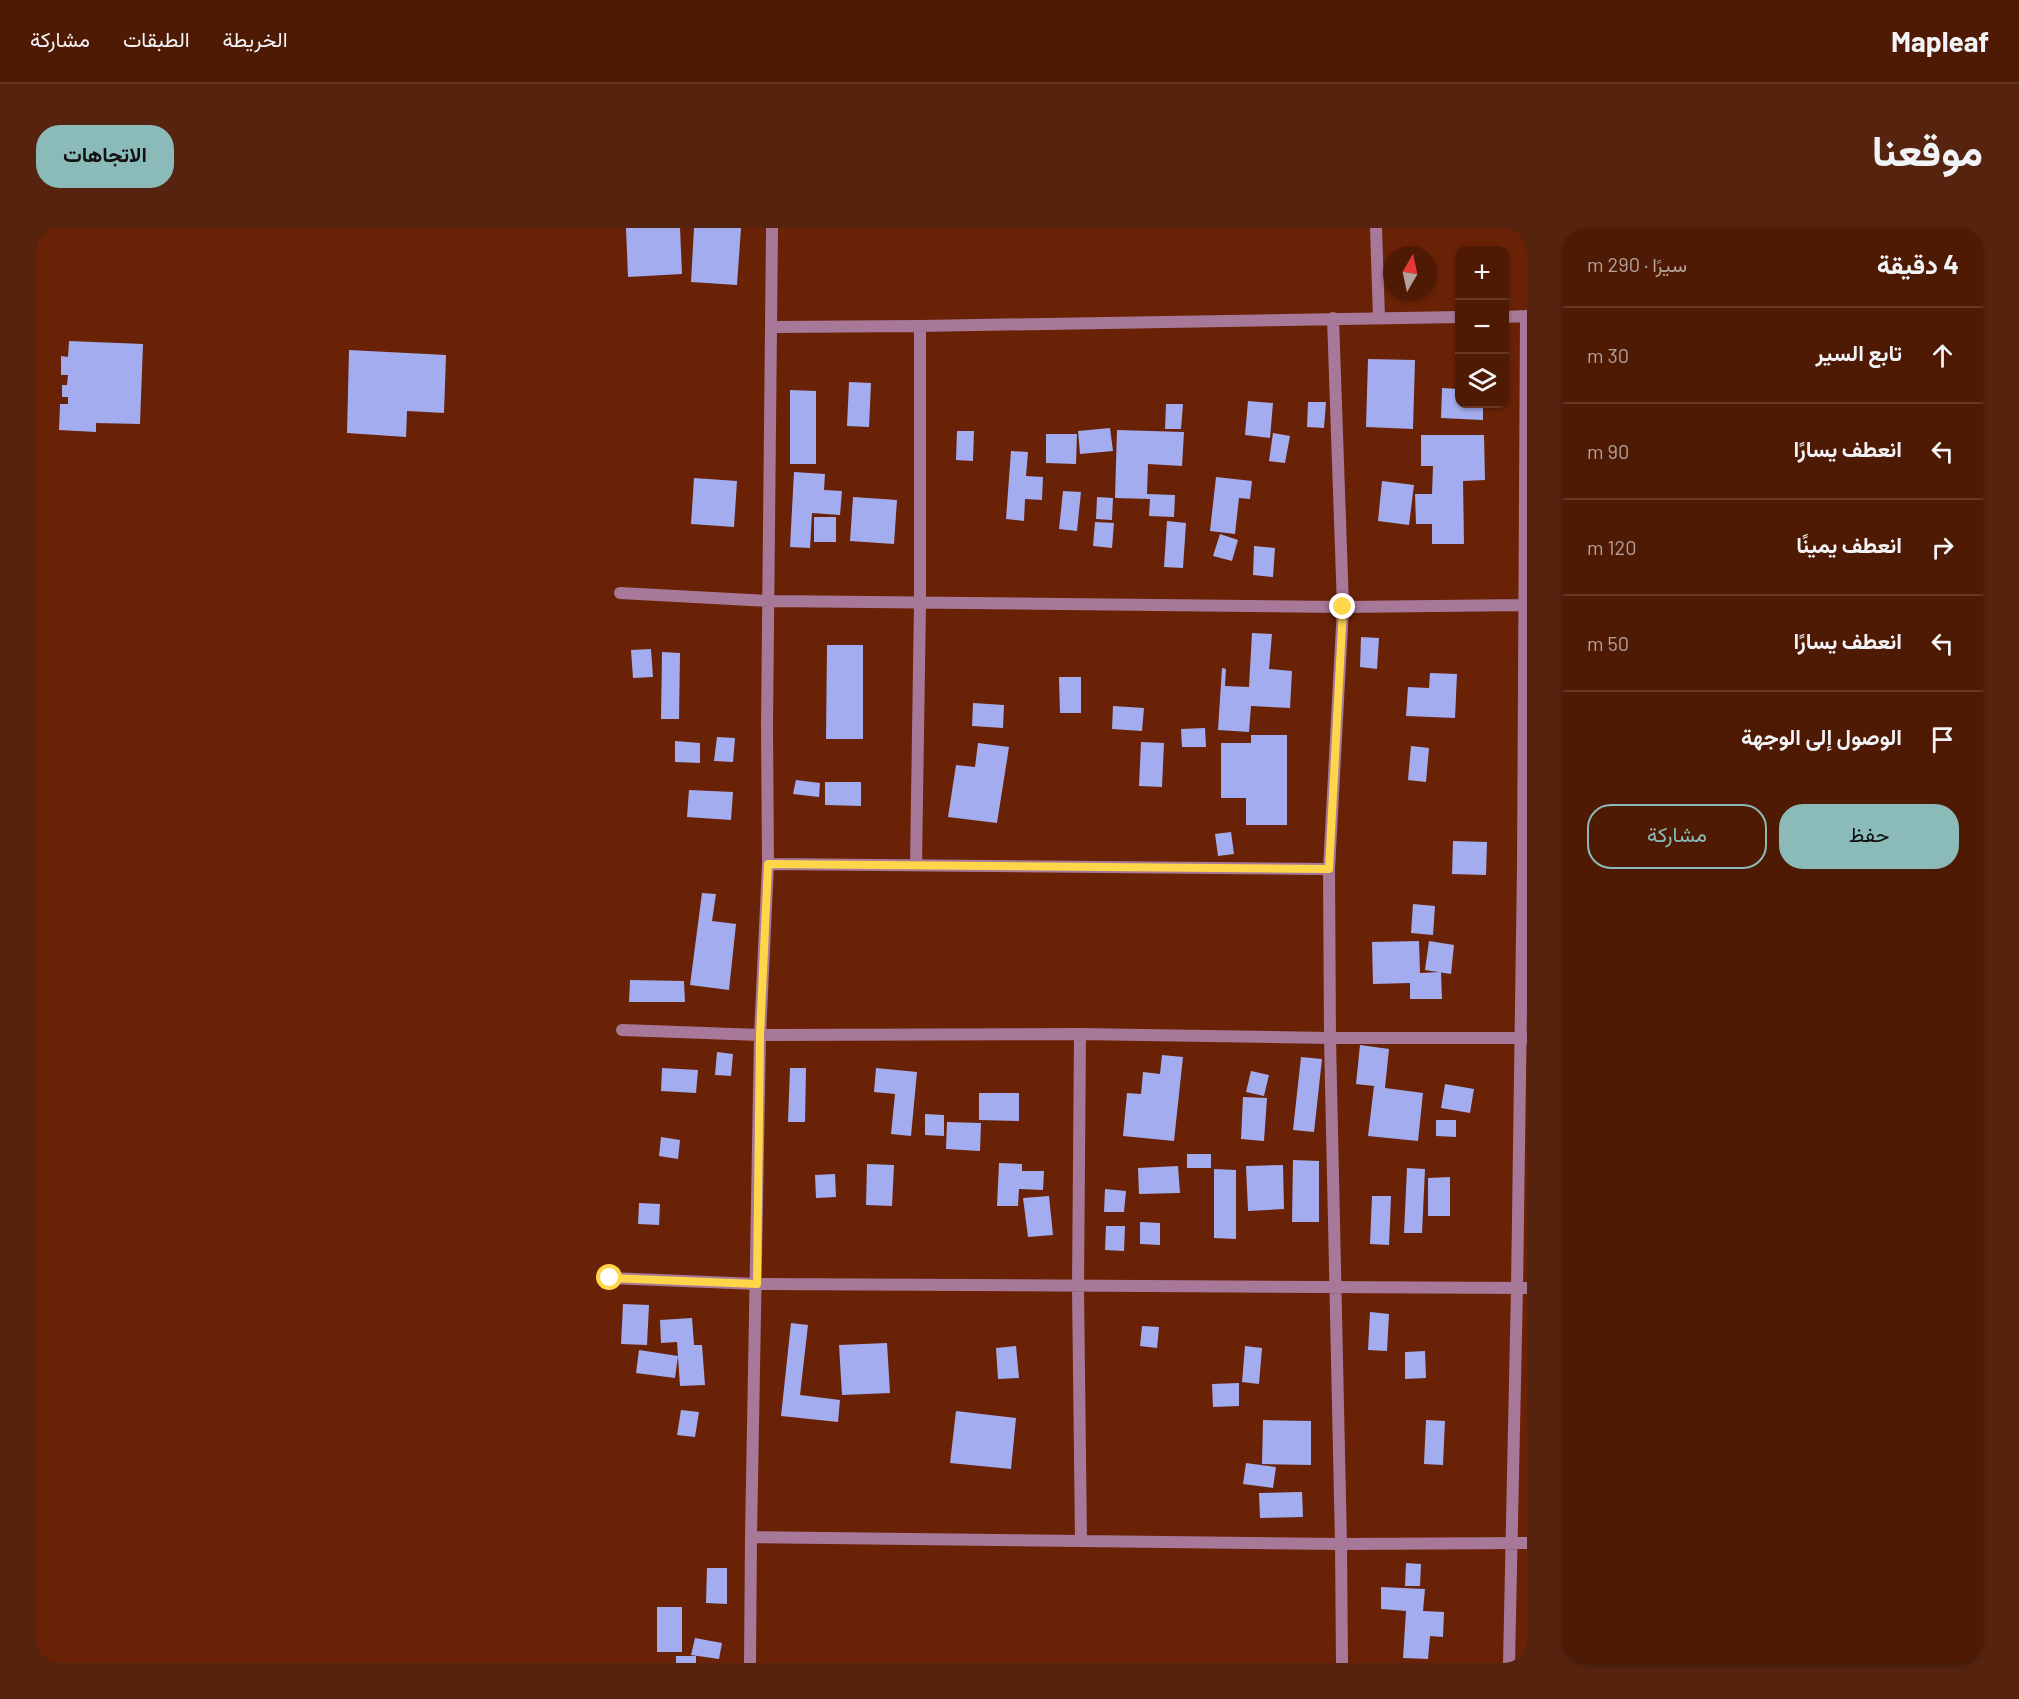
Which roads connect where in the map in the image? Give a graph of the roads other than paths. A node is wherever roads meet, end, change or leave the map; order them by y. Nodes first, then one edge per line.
1 (772, 228) edge
2 (1376, 228) edge
3 (1527, 316) edge
4 (1455, 317) edge
5 (1509, 317) edge
6 (1333, 318) junction
7 (1379, 318) junction
8 (920, 326) junction
9 (773, 327) junction
10 (620, 593) dead end
11 (769, 601) junction
12 (920, 602) junction
13 (1526, 605) edge
14 (1343, 607) junction
15 (768, 864) junction
16 (916, 865) junction
17 (1525, 865) edge
18 (1329, 869) junction
19 (622, 1030) dead end
20 (1080, 1034) junction
21 (760, 1035) junction
22 (1330, 1038) junction
23 (1524, 1038) edge
24 (610, 1278) dead end
25 (757, 1284) junction
26 (1078, 1287) junction
27 (1335, 1287) junction
28 (1522, 1288) edge
29 (751, 1537) junction
30 (1081, 1541) junction
31 (1527, 1543) edge
32 (1341, 1544) junction
33 (1511, 1544) junction
34 (750, 1663) edge
35 (1342, 1663) edge
36 (1509, 1663) edge

1 - 9 street
2 - 7 street
3 - 5 street
3 - 13 street
4 - 7 street
6 - 7 street
6 - 8 street
6 - 14 street
8 - 9 street
8 - 12 street
9 - 11 street
10 - 11 street
11 - 12 street
11 - 15 street
12 - 14 street
12 - 16 street
13 - 14 street
13 - 17 street
14 - 18 street
15 - 16 street
15 - 21 street
16 - 18 street
17 - 23 street
18 - 22 street
19 - 21 street
20 - 21 street
20 - 22 street
20 - 26 street
21 - 25 street
22 - 23 street
22 - 27 street
23 - 28 street
24 - 25 street
25 - 26 street
25 - 29 street
26 - 27 street
26 - 30 street
27 - 28 street
27 - 32 street
28 - 33 street
29 - 30 street
29 - 34 street
30 - 32 street
31 - 33 street
32 - 33 street
32 - 35 street
33 - 36 street

